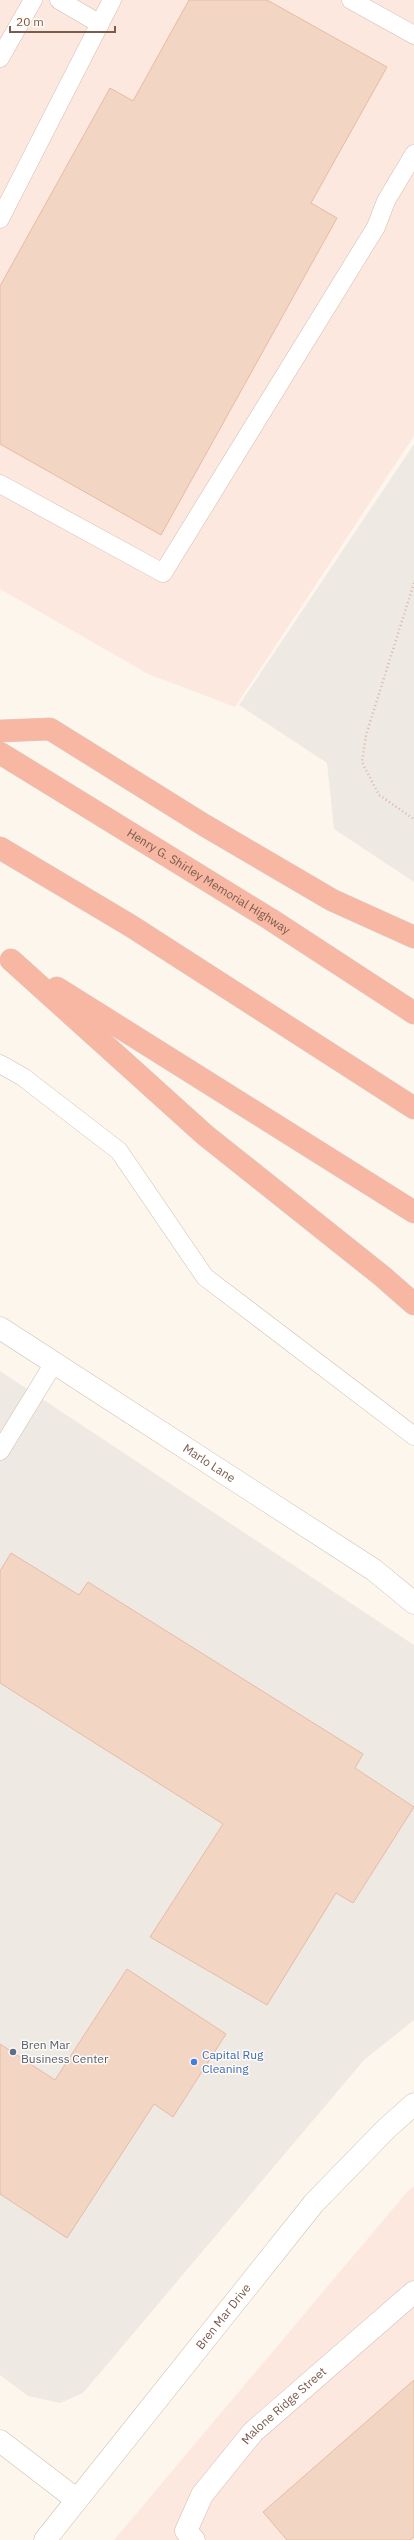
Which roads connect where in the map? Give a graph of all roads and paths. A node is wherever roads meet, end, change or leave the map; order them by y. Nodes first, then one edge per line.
1 (33, 0) edge
2 (59, 0) edge
3 (112, 0) edge
4 (351, 0) edge
5 (100, 24) junction
6 (414, 35) edge
7 (0, 58) edge
8 (414, 154) edge
9 (0, 219) edge
10 (0, 484) edge
11 (414, 583) edge
12 (0, 731) edge
13 (0, 753) edge
14 (414, 819) edge
15 (0, 848) edge
16 (414, 937) edge
17 (5, 957) edge
18 (414, 1013) edge
19 (0, 1064) edge
20 (414, 1108) edge
21 (414, 1212) edge
22 (414, 1304) edge
23 (0, 1328) edge
24 (54, 1363) junction
25 (414, 1436) edge
26 (0, 1451) edge
27 (414, 1603) edge
28 (414, 2104) edge
29 (414, 2292) edge
30 (0, 2441) edge
31 (77, 2500) junction
32 (45, 2540) edge
33 (194, 2540) edge

1 - 7 lane
2 - 5 lane
3 - 5 lane
4 - 6 lane
5 - 9 lane
8 - 10 lane
11 - 14 path
12 - 16 highway
13 - 18 highway, Henry G. Shirley Memorial Highway
15 - 20 highway
17 - 21 highway
17 - 22 highway
19 - 25 lane
23 - 24 street, Marlo Lane
24 - 26 lane
24 - 27 street, Marlo Lane
28 - 31 street, Bren Mar Drive
29 - 33 street, Malone Ridge Street
30 - 31 street
31 - 32 street, Bren Mar Drive

